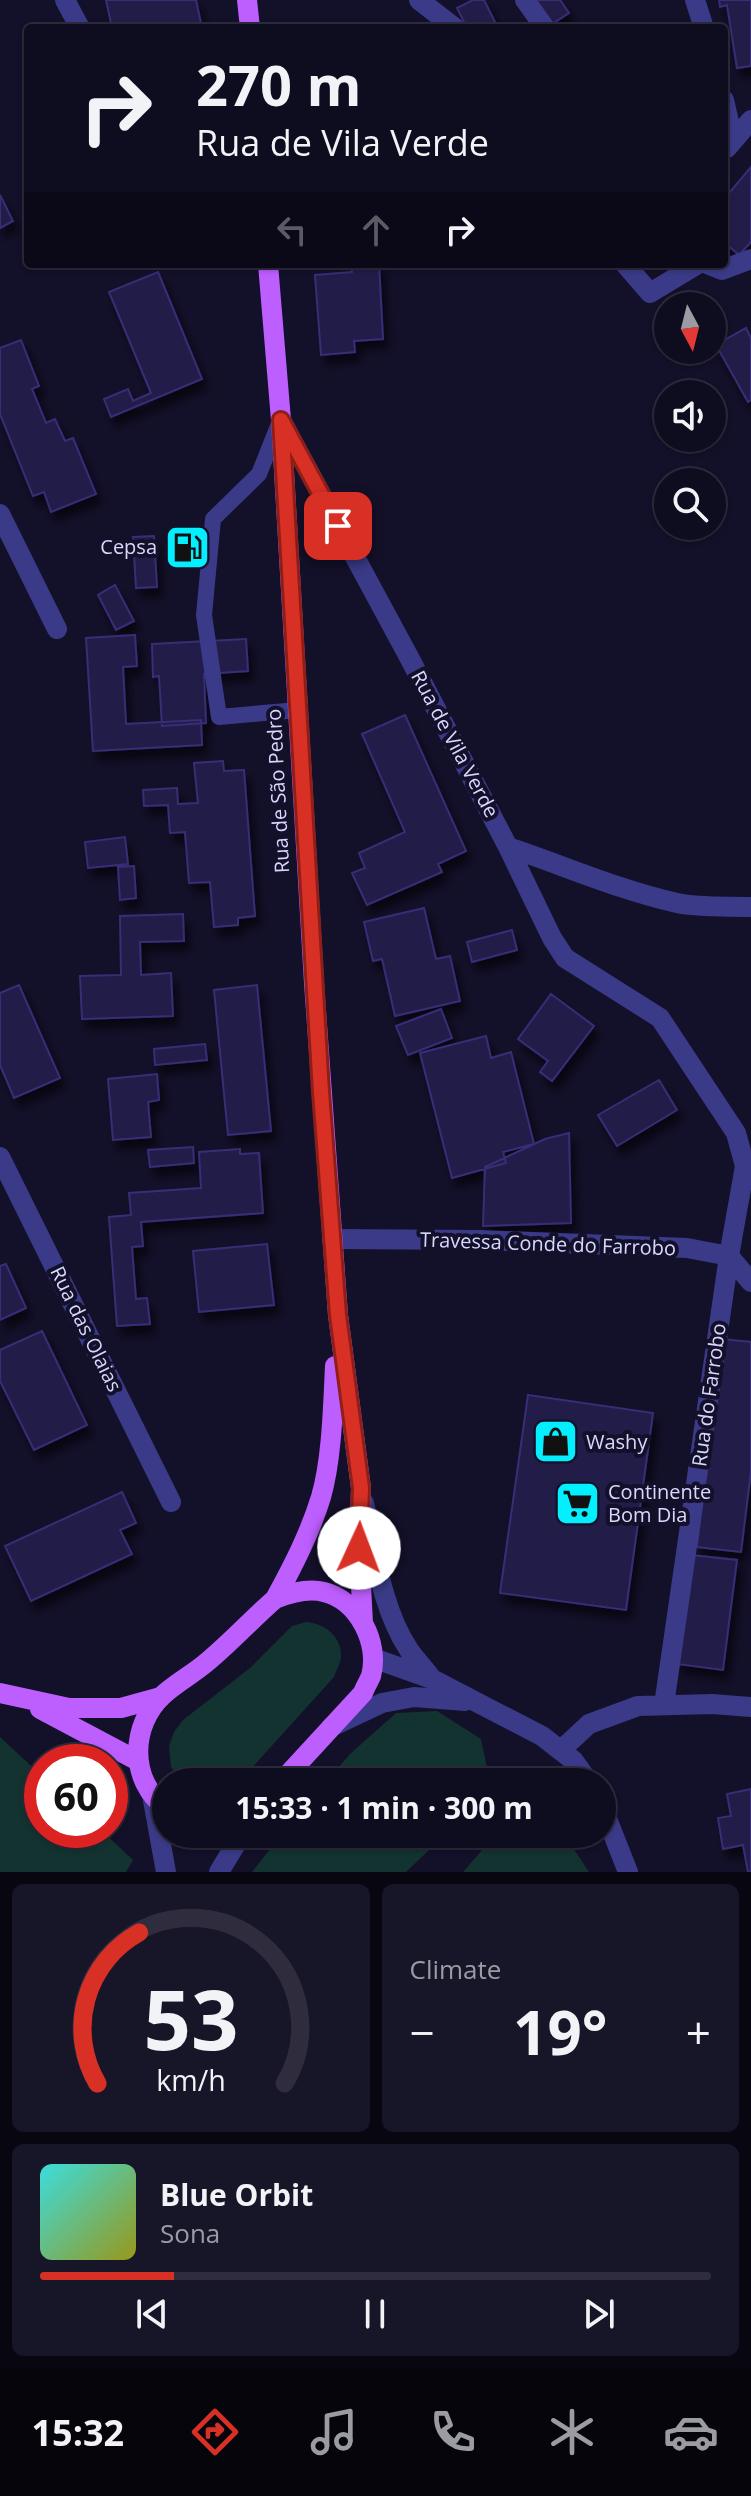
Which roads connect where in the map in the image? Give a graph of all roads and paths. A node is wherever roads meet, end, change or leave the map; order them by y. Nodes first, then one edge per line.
1 (65, 0) edge
2 (419, 0) edge
3 (525, 0) edge
4 (695, 0) edge
5 (252, 2) edge
6 (78, 24) edge
7 (250, 24) edge
8 (450, 24) edge
9 (542, 24) edge
10 (703, 24) edge
11 (751, 120) edge
12 (728, 146) edge
13 (751, 259) edge
14 (268, 268) edge
15 (628, 268) edge
16 (691, 268) edge
17 (728, 268) edge
18 (281, 420) junction
19 (0, 514) edge
20 (57, 629) dead end
21 (298, 710) junction
22 (508, 847) junction
23 (751, 907) edge
24 (743, 1137) edge
25 (0, 1157) edge
26 (332, 1239) junction
27 (729, 1256) junction
28 (751, 1282) edge
29 (338, 1315) junction
30 (361, 1488) junction
31 (171, 1502) dead end
32 (275, 1599) junction
33 (363, 1623) junction
34 (373, 1658) junction
35 (432, 1679) junction
36 (0, 1693) edge
37 (161, 1697) junction
38 (23, 1699) junction
39 (476, 1702) junction
40 (664, 1705) junction
41 (751, 1707) edge
42 (331, 1727) junction
43 (561, 1750) junction
44 (138, 1761) junction
45 (294, 1768) edge
46 (579, 1768) edge
47 (152, 1792) edge
48 (616, 1842) edge
49 (164, 1848) edge
50 (234, 1848) edge
51 (166, 1872) edge
52 (219, 1872) edge
53 (628, 1872) edge

1 - 6 street
2 - 8 street
3 - 9 street
4 - 10 street
5 - 7 main road
11 - 12 street
13 - 17 street
14 - 18 main road, Rua de São Pedro
15 - 16 street
18 - 21 main road, Rua de São Pedro
18 - 21 lane
18 - 22 street, Rua de Vila Verde
19 - 20 street
21 - 26 main road, Rua de São Pedro
22 - 23 street
22 - 24 street, Rua do Farrobo
24 - 27 street, Rua do Farrobo
25 - 31 street, Rua das Olaias
26 - 27 street, Travessa Conde do Farrobo
26 - 29 main road, Rua de São Pedro
27 - 28 street
27 - 40 street, Rua do Farrobo
29 - 30 main road, Rua de São Pedro
29 - 32 main road, Rua de São Pedro
30 - 33 main road, Rua de São Pedro
30 - 35 street
32 - 33 main road
32 - 37 main road
33 - 34 main road, Rua de São Pedro
34 - 35 street
34 - 42 main road
35 - 39 street
36 - 38 main road
37 - 38 main road
37 - 44 main road
38 - 44 main road
39 - 42 street
39 - 43 street
40 - 41 street
40 - 43 street
42 - 45 main road
43 - 46 street
44 - 47 main road
48 - 53 street
49 - 51 street
50 - 52 street

